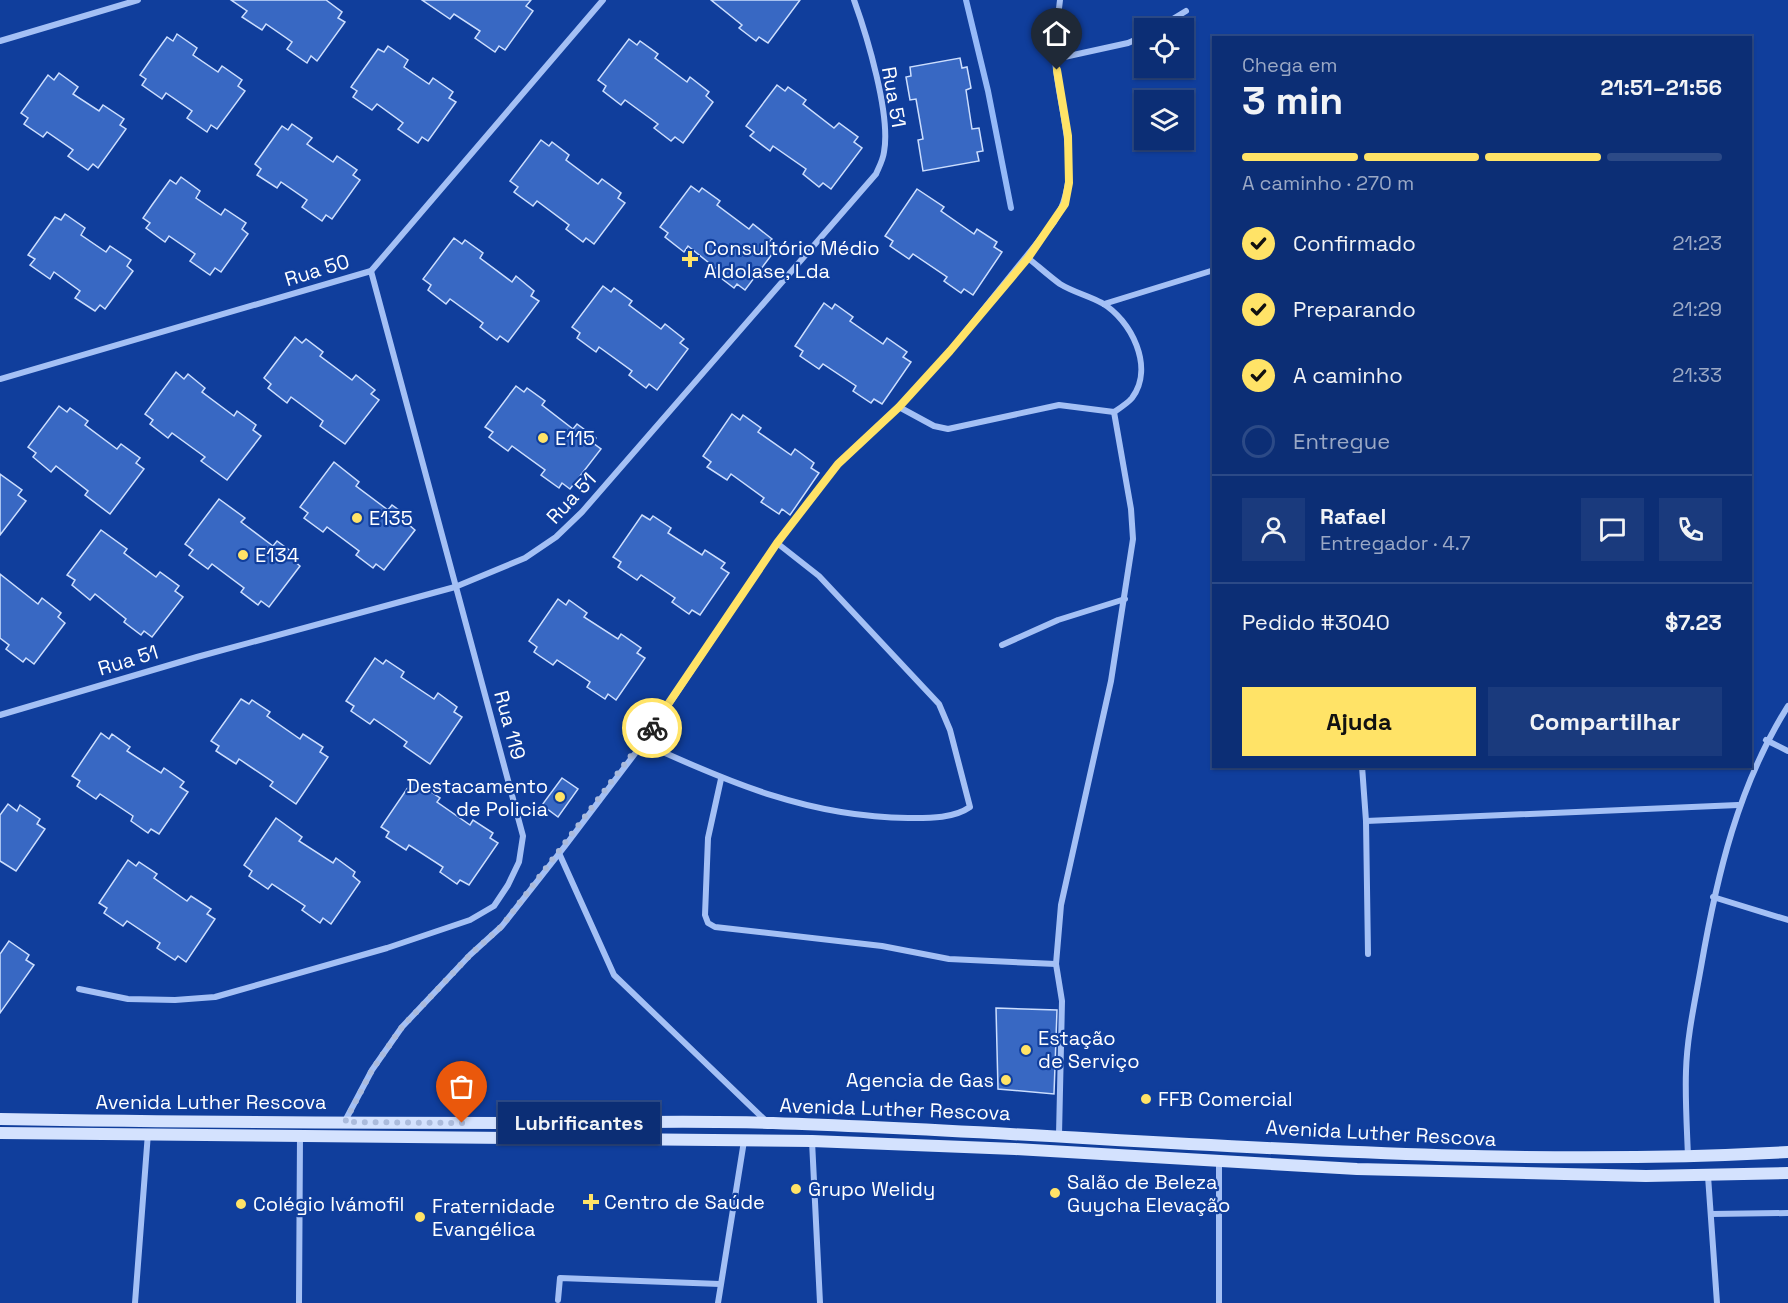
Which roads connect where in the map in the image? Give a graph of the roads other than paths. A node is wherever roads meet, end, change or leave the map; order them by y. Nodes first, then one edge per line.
1 (138, 0) edge
2 (603, 0) edge
3 (854, 0) edge
4 (1060, 0) edge
5 (1186, 11) dead end
6 (1174, 18) edge
7 (1134, 40) edge
8 (0, 41) edge
9 (1055, 58) junction
10 (1028, 258) junction
11 (371, 271) junction
12 (1212, 271) edge
13 (1104, 304) junction
14 (0, 379) edge
15 (899, 407) junction
16 (1114, 412) junction
17 (777, 543) junction
18 (455, 587) junction
19 (1125, 599) junction
20 (1002, 645) dead end
21 (1788, 706) edge
22 (0, 715) edge
23 (1766, 740) junction
24 (642, 743) junction
25 (1788, 751) edge
26 (1362, 768) edge
27 (721, 779) junction
28 (1738, 805) junction
29 (1366, 821) junction
30 (559, 853) junction
31 (1713, 897) junction
32 (1788, 921) edge
33 (1368, 954) dead end
34 (1056, 964) junction
35 (79, 989) dead end
36 (0, 1119) edge
37 (345, 1122) junction
38 (769, 1123) junction
39 (0, 1133) edge
40 (148, 1133) junction
41 (300, 1136) junction
42 (1059, 1136) junction
43 (744, 1140) junction
44 (812, 1141) junction
45 (1788, 1152) edge
46 (1688, 1158) junction
47 (1219, 1161) junction
48 (1788, 1173) edge
49 (1708, 1176) junction
50 (1788, 1213) edge
51 (1711, 1214) junction
52 (720, 1284) junction
53 (558, 1300) dead end
54 (135, 1303) edge
55 (299, 1303) edge
56 (718, 1303) edge
57 (820, 1303) edge
58 (1219, 1303) edge
59 (1717, 1303) edge

1 - 8 street
2 - 11 street, Rua 50
3 - 18 street, Rua 51
4 - 9 street
5 - 6 street
7 - 9 street
9 - 10 street
10 - 13 street
10 - 15 street
11 - 14 street, Rua 50
11 - 18 street, Rua 119
12 - 13 street
13 - 16 street
15 - 16 street
15 - 17 street
16 - 19 street
17 - 24 street
17 - 27 street
18 - 22 street, Rua 51
18 - 35 street, Rua 119
19 - 20 street
19 - 34 street
21 - 23 street
23 - 25 street
23 - 28 street
24 - 27 street
24 - 30 street
26 - 29 street
27 - 34 street
28 - 29 street
28 - 31 street
29 - 33 street
30 - 37 street
30 - 38 street
31 - 32 street
31 - 46 street
34 - 42 street
36 - 37 main road, Avenida Luther Rescova
37 - 38 main road, Avenida Luther Rescova
38 - 42 main road, Avenida Luther Rescova
39 - 40 main road, Avenida Luther Rescova
40 - 41 main road, Avenida Luther Rescova
40 - 54 street
41 - 43 main road, Avenida Luther Rescova
41 - 55 street
42 - 46 main road, Avenida Luther Rescova
43 - 44 main road, Avenida Luther Rescova
43 - 52 street
44 - 47 main road, Avenida Luther Rescova
44 - 57 street
45 - 46 main road, Avenida Luther Rescova
47 - 49 main road, Avenida Luther Rescova
47 - 58 street
48 - 49 main road, Avenida Luther Rescova
49 - 51 street
50 - 51 street
51 - 59 street
52 - 53 street
52 - 56 street

